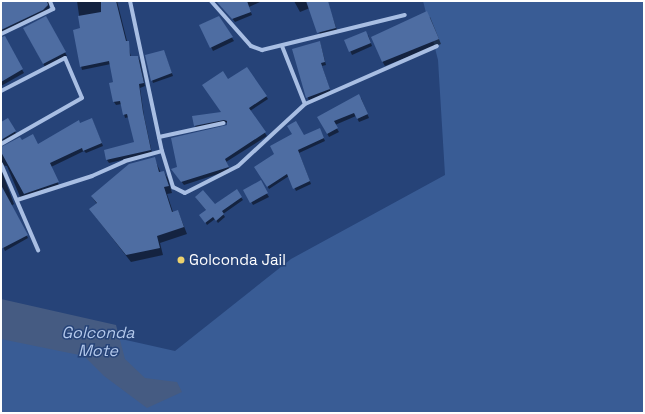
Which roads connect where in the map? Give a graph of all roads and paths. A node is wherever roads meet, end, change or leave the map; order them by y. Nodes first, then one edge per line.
1 (50, 1) edge
2 (130, 1) edge
3 (211, 1) edge
4 (406, 14) dead end
5 (1, 34) edge
6 (282, 46) junction
7 (437, 46) dead end
8 (1, 91) edge
9 (305, 104) junction
10 (224, 123) dead end
11 (159, 137) junction
12 (1, 144) edge
13 (162, 151) junction
14 (1, 164) edge
15 (17, 200) junction
16 (38, 250) dead end

1 - 5 street
2 - 11 street
3 - 6 street
4 - 6 street
6 - 9 street
7 - 9 street
8 - 12 street
9 - 13 street
10 - 11 street
11 - 13 street
13 - 15 street
14 - 15 street
15 - 16 street

